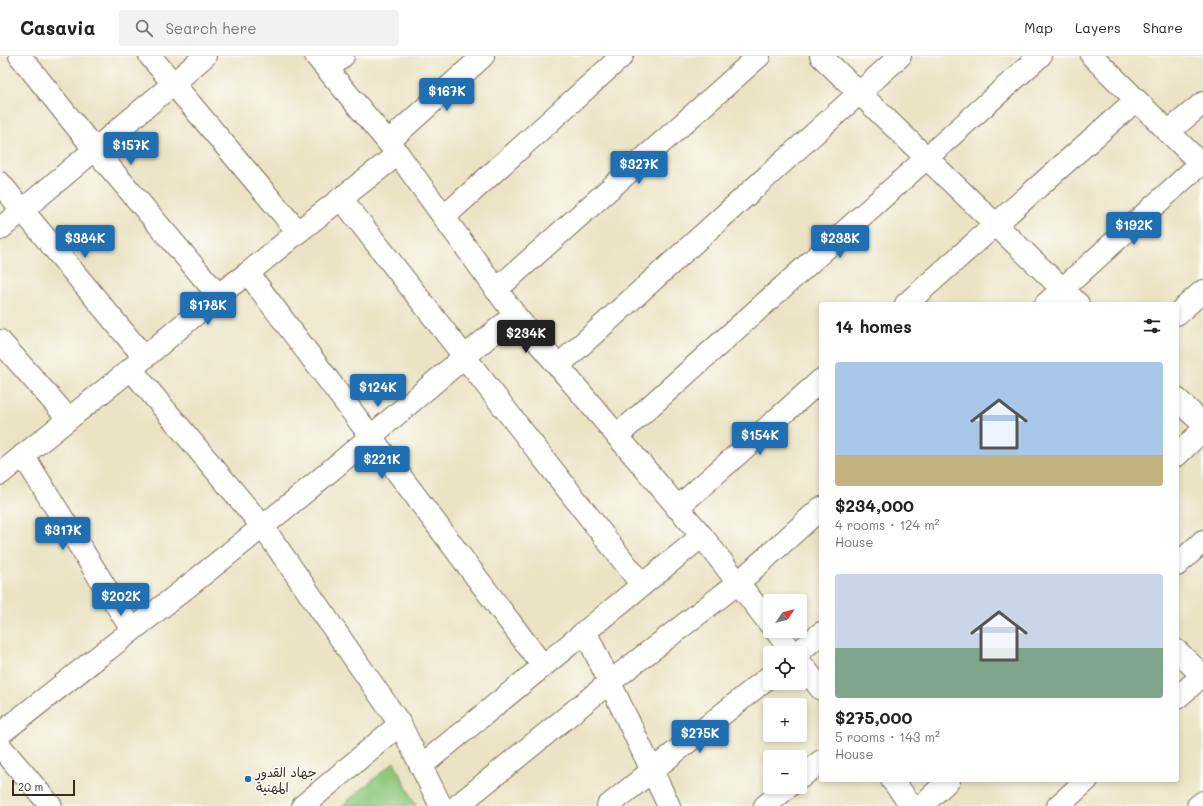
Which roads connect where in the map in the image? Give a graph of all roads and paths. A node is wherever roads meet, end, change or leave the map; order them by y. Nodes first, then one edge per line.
1 (20, 56) edge
2 (150, 56) edge
3 (205, 56) edge
4 (483, 56) edge
5 (622, 56) edge
6 (759, 56) edge
7 (821, 56) edge
8 (900, 56) edge
9 (1040, 56) edge
10 (1092, 56) edge
11 (329, 61) edge
12 (173, 84) junction
13 (859, 93) junction
14 (1136, 100) junction
15 (1203, 102) edge
16 (1168, 132) junction
17 (393, 148) junction
18 (95, 150) junction
19 (926, 158) junction
20 (1202, 165) edge
21 (0, 183) edge
22 (341, 198) junction
23 (23, 210) junction
24 (444, 217) junction
25 (996, 225) junction
26 (0, 229) edge
27 (298, 232) junction
28 (248, 273) junction
29 (1062, 289) junction
30 (496, 290) junction
31 (1203, 291) edge
32 (218, 296) junction
33 (908, 302) edge
34 (1048, 302) edge
35 (1076, 302) edge
36 (1179, 312) edge
37 (515, 315) junction
38 (0, 341) edge
39 (464, 356) junction
40 (137, 363) junction
41 (558, 366) junction
42 (819, 382) edge
43 (1179, 401) edge
44 (68, 418) junction
45 (1203, 424) edge
46 (1203, 430) edge
47 (617, 436) junction
48 (371, 437) junction
49 (1179, 453) edge
50 (23, 455) junction
51 (0, 474) edge
52 (677, 508) junction
53 (819, 510) edge
54 (263, 527) junction
55 (702, 536) junction
56 (1203, 541) edge
57 (1179, 563) edge
58 (738, 583) junction
59 (642, 585) junction
60 (763, 615) edge
61 (132, 630) junction
62 (585, 631) junction
63 (819, 635) edge
64 (781, 638) edge
65 (788, 646) edge
66 (806, 646) edge
67 (1179, 653) edge
68 (543, 666) junction
69 (807, 671) edge
70 (1203, 675) edge
71 (610, 682) junction
72 (763, 682) edge
73 (819, 687) edge
74 (1179, 696) edge
75 (400, 724) junction
76 (0, 734) edge
77 (0, 746) edge
78 (819, 763) edge
79 (421, 766) junction
80 (652, 770) junction
81 (807, 772) edge
82 (894, 782) edge
83 (947, 782) edge
84 (1084, 782) edge
85 (780, 794) edge
86 (1203, 802) edge
87 (51, 806) edge
88 (303, 806) edge
89 (441, 806) edge
90 (457, 806) edge
91 (608, 806) edge
92 (669, 806) edge
93 (765, 806) edge
94 (912, 806) edge
95 (921, 806) edge
96 (1058, 806) edge
97 (1198, 806) edge

1 - 18 street
2 - 12 street
3 - 12 street
4 - 17 street
5 - 24 street
6 - 30 street
7 - 13 street
8 - 13 street
9 - 19 street
10 - 14 street
11 - 17 street
12 - 18 street
12 - 27 street
13 - 19 street
13 - 41 street
14 - 16 street
14 - 25 street
15 - 16 street
16 - 20 street
17 - 22 street
17 - 24 street
18 - 23 street
18 - 32 street
19 - 25 street
19 - 47 street
20 - 29 street
21 - 23 street
22 - 27 street
22 - 39 street
23 - 26 street
23 - 40 street
24 - 30 street
25 - 29 street
25 - 33 street
27 - 28 street
28 - 32 street
28 - 48 street
29 - 34 street
29 - 35 street
30 - 37 street
31 - 36 street
32 - 40 street
37 - 39 street
37 - 41 street
38 - 44 street
39 - 48 street
39 - 59 street
40 - 44 street
40 - 54 street
41 - 47 street
42 - 52 street
43 - 45 street
44 - 50 street
46 - 49 street
47 - 52 street
48 - 54 street
48 - 68 street
50 - 51 street
50 - 61 street
52 - 55 street
53 - 58 street
54 - 61 street
54 - 75 street
55 - 58 street
55 - 59 street
56 - 57 street
58 - 60 street
58 - 71 street
59 - 62 street
61 - 76 street
62 - 68 street
62 - 71 street
63 - 66 street
64 - 65 street
67 - 70 street
68 - 79 street
69 - 73 street
70 - 74 street
71 - 80 street
71 - 90 street
72 - 80 street
75 - 79 street
75 - 88 street
77 - 87 street
78 - 81 street
79 - 89 street
80 - 91 street
80 - 92 street
82 - 94 street
83 - 95 street
84 - 96 street
85 - 93 street
86 - 97 street

